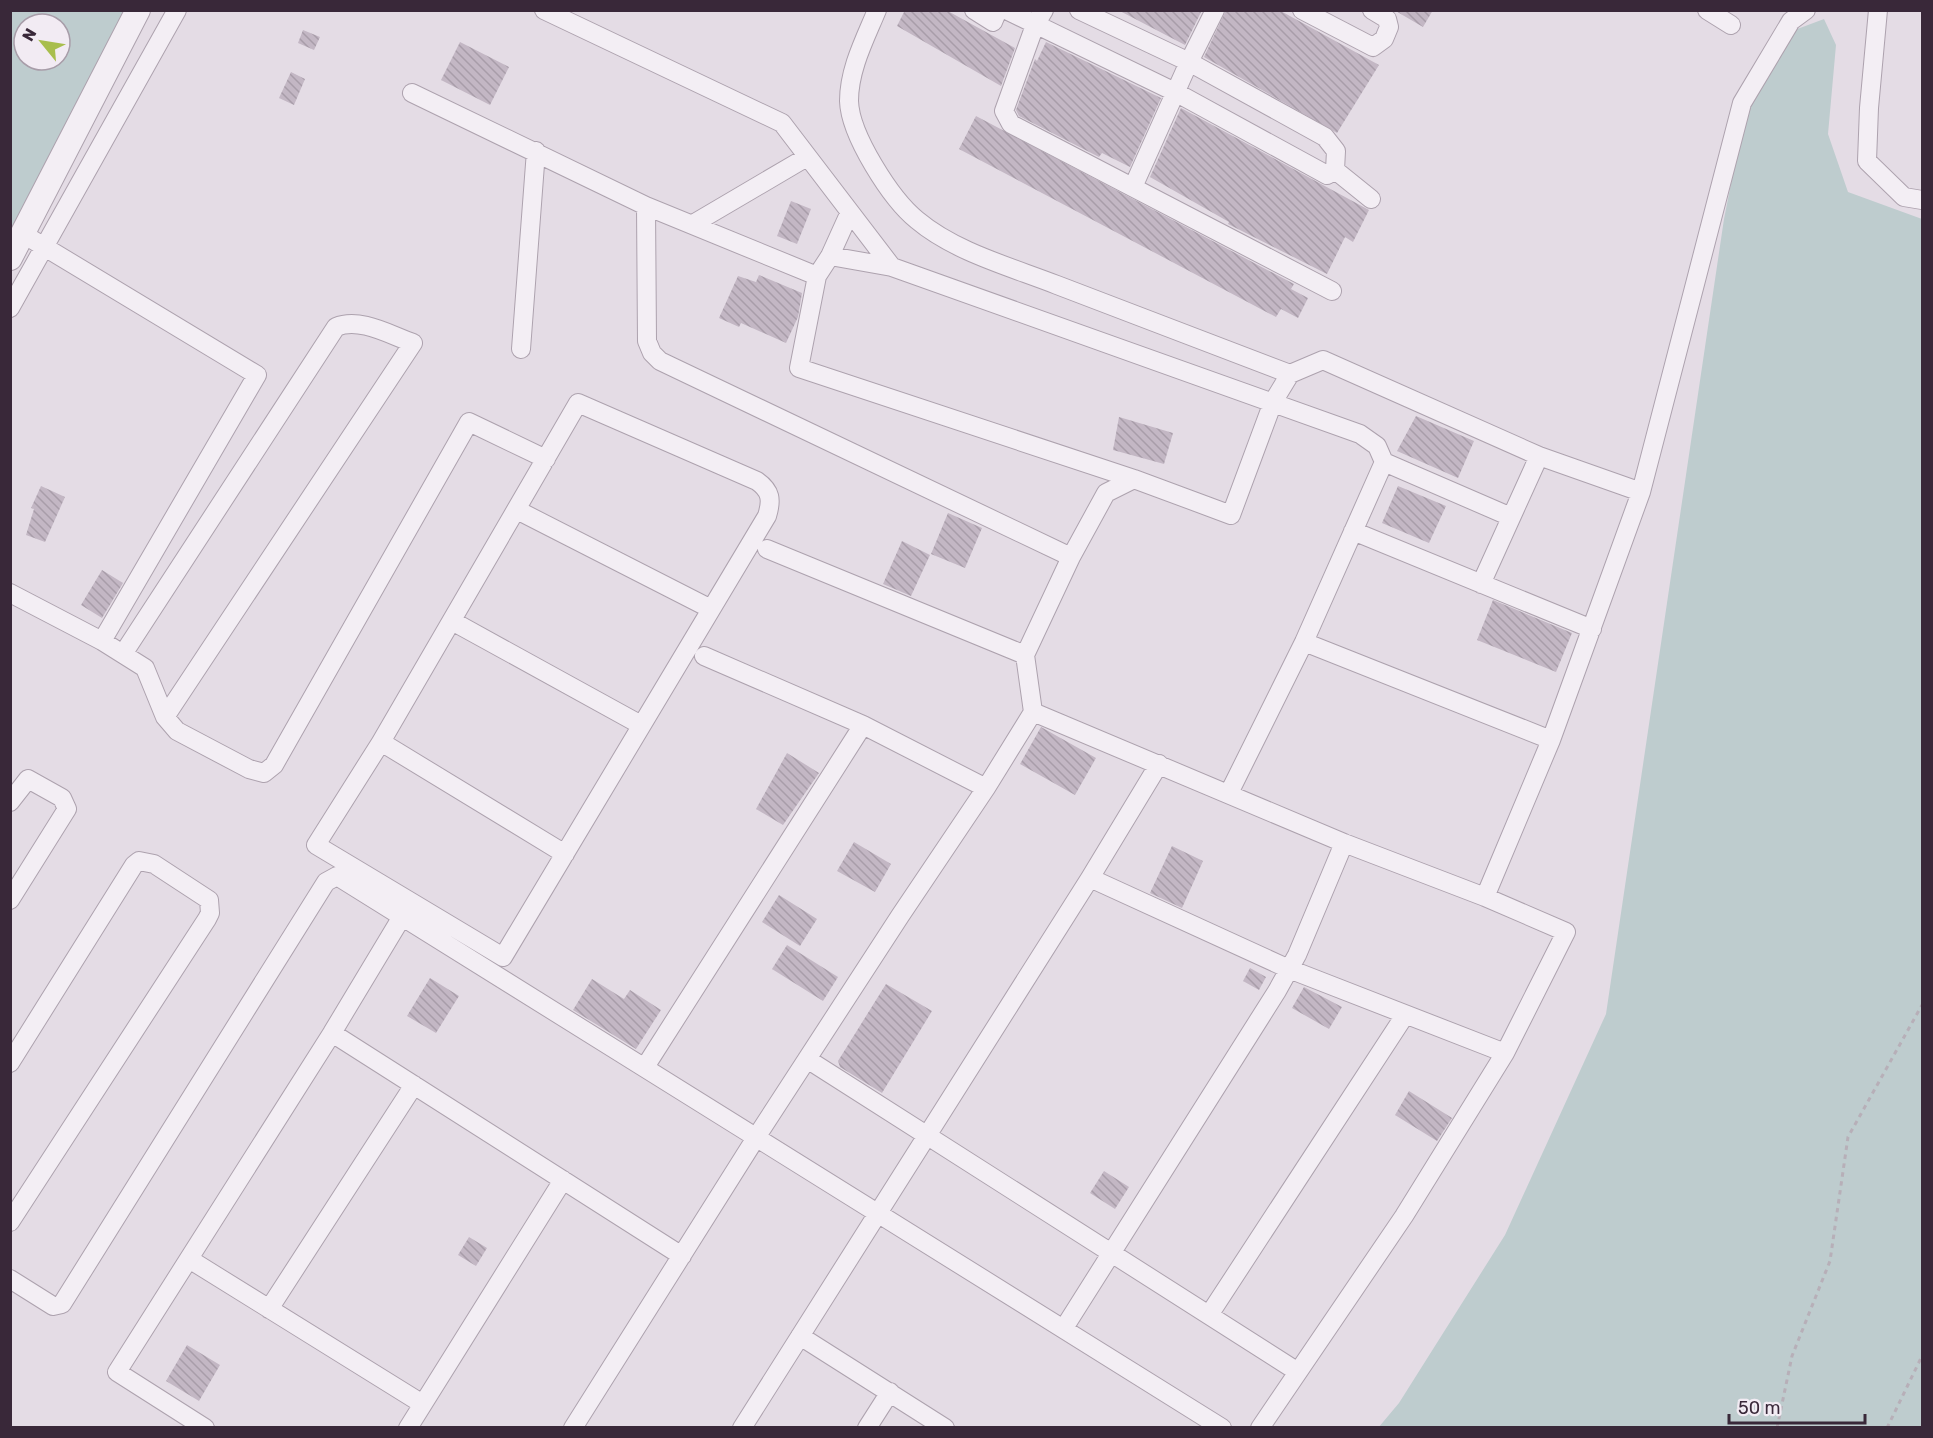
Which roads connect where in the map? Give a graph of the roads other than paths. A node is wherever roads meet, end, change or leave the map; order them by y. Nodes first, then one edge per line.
1 (138, 10) edge
2 (177, 10) edge
3 (544, 10) edge
4 (877, 10) edge
5 (974, 10) edge
6 (998, 10) edge
7 (1006, 10) edge
8 (1079, 10) edge
9 (1215, 10) edge
10 (1302, 10) edge
11 (1372, 10) edge
12 (1707, 10) edge
13 (1806, 10) edge
14 (1878, 10) edge
15 (1040, 18) edge
16 (1731, 25) dead end
17 (1189, 62) junction
18 (412, 93) dead end
19 (1177, 93) junction
20 (536, 151) junction
21 (807, 157) junction
22 (1335, 170) junction
23 (1134, 187) junction
24 (1371, 199) dead end
25 (1923, 200) edge
26 (646, 206) junction
27 (849, 214) junction
28 (693, 224) junction
29 (23, 234) junction
30 (45, 245) junction
31 (830, 256) junction
32 (10, 258) edge
33 (892, 267) junction
34 (817, 276) junction
35 (1332, 291) dead end
36 (10, 308) edge
37 (520, 349) dead end
38 (1290, 374) junction
39 (1273, 402) junction
40 (1539, 456) junction
41 (546, 459) junction
42 (1384, 462) junction
43 (1134, 479) junction
44 (1641, 492) junction
45 (517, 510) junction
46 (1511, 517) junction
47 (1353, 531) junction
48 (767, 549) dead end
49 (1071, 557) junction
50 (1481, 584) junction
51 (10, 593) edge
52 (711, 609) junction
53 (452, 621) junction
54 (1592, 629) junction
55 (102, 641) junction
56 (1304, 642) junction
57 (123, 654) junction
58 (1025, 655) junction
59 (704, 656) dead end
60 (1033, 712) junction
61 (165, 717) junction
62 (863, 725) junction
63 (641, 726) junction
64 (1551, 740) junction
65 (381, 742) junction
66 (1159, 764) junction
67 (986, 788) junction
68 (1229, 793) junction
69 (10, 802) edge
70 (1344, 843) junction
71 (565, 854) junction
72 (1090, 878) junction
73 (1485, 897) junction
74 (10, 900) edge
75 (403, 915) junction
76 (1289, 969) junction
77 (1405, 1015) junction
78 (332, 1033) junction
79 (1505, 1053) junction
80 (807, 1059) junction
81 (10, 1063) edge
82 (645, 1067) junction
83 (414, 1085) junction
84 (928, 1134) junction
85 (757, 1137) junction
86 (563, 1180) junction
87 (877, 1212) junction
88 (10, 1222) edge
89 (1110, 1254) junction
90 (682, 1256) junction
91 (189, 1259) junction
92 (10, 1279) edge
93 (269, 1309) junction
94 (1209, 1315) junction
95 (1064, 1328) junction
96 (800, 1336) junction
97 (1298, 1372) junction
98 (890, 1392) junction
99 (421, 1403) junction
100 (205, 1428) edge
101 (408, 1428) edge
102 (573, 1428) edge
103 (742, 1428) edge
104 (867, 1428) edge
105 (945, 1428) edge
106 (1222, 1428) edge
107 (1260, 1428) edge

1 - 29 street
2 - 30 street
3 - 21 street
4 - 38 street
5 - 6 street
7 - 15 street
8 - 17 street
9 - 17 street
10 - 11 street
12 - 16 street
13 - 44 street
14 - 25 street
15 - 19 street
15 - 23 street
17 - 19 street
17 - 22 street
18 - 20 street
19 - 22 street
19 - 23 street
20 - 26 street
20 - 37 street
21 - 27 street
21 - 28 street
22 - 24 street
23 - 35 street
26 - 28 street
26 - 49 street
27 - 31 street
27 - 33 street
28 - 34 street
29 - 30 street
29 - 32 street
30 - 36 street
30 - 55 street
31 - 33 street
31 - 34 street
33 - 39 street
34 - 43 street
38 - 39 street
38 - 40 street
39 - 42 street
39 - 43 street
40 - 44 street
40 - 46 street
41 - 45 street
41 - 52 street
41 - 61 street
42 - 46 street
42 - 47 street
43 - 49 street
44 - 54 street
45 - 52 street
45 - 53 street
46 - 50 street
47 - 50 street
47 - 56 street
48 - 58 street
49 - 58 street
50 - 54 street
51 - 55 street
52 - 63 street
53 - 63 street
53 - 65 street
54 - 64 street
55 - 57 street
56 - 64 street
56 - 68 street
57 - 61 street
57 - 61 street
58 - 60 street
59 - 62 street
60 - 66 street
60 - 67 street
62 - 67 street
62 - 82 street
63 - 71 street
64 - 73 street
65 - 71 street
65 - 71 street
66 - 68 street
66 - 72 street
67 - 80 street
68 - 70 street
69 - 74 street
70 - 73 street
70 - 76 street
72 - 76 street
72 - 84 street
73 - 79 street
75 - 78 street
75 - 82 street
75 - 92 street
76 - 77 street
76 - 89 street
77 - 79 street
77 - 94 street
78 - 83 street
78 - 91 street
79 - 97 street
80 - 84 street
80 - 85 street
81 - 88 street
82 - 85 street
83 - 86 street
83 - 93 street
84 - 87 street
84 - 89 street
85 - 87 street
85 - 90 street
86 - 90 street
86 - 99 street
87 - 95 street
87 - 96 street
89 - 94 street
89 - 95 street
90 - 102 street
91 - 93 street
91 - 100 street
93 - 99 street
94 - 97 street
95 - 106 street
96 - 98 street
96 - 103 street
97 - 107 street
98 - 104 street
98 - 105 street
99 - 101 street

